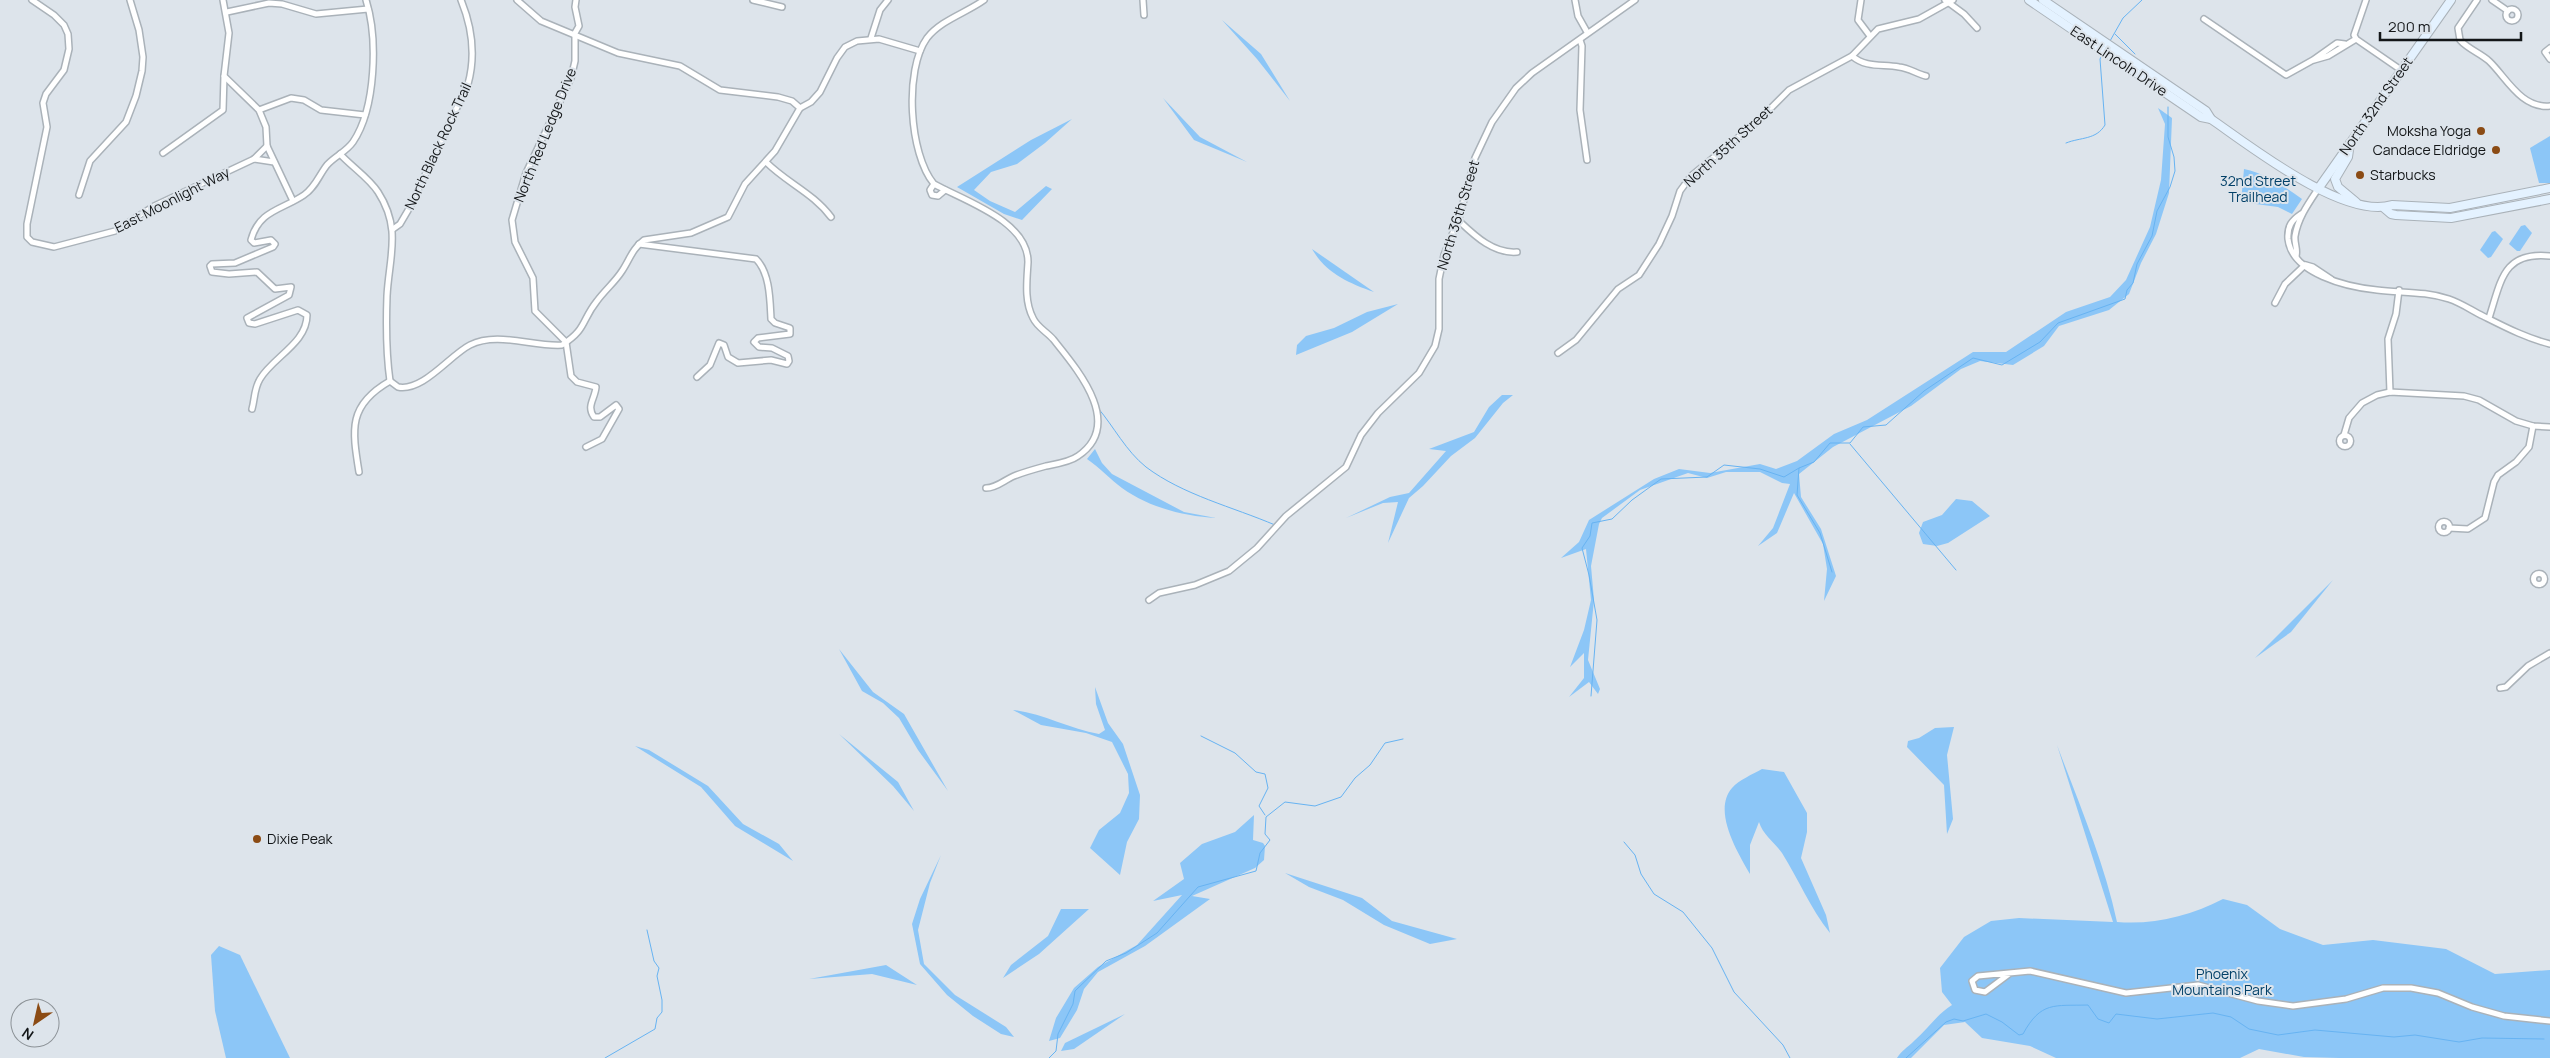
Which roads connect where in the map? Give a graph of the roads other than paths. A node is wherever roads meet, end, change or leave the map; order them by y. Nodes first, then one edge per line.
1 (32, 0) edge
2 (130, 0) edge
3 (223, 0) edge
4 (366, 0) edge
5 (461, 0) edge
6 (517, 0) edge
7 (576, 0) edge
8 (753, 0) edge
9 (888, 0) edge
10 (984, 0) edge
11 (1143, 0) edge
12 (1575, 0) edge
13 (1635, 0) edge
14 (1861, 0) edge
15 (2029, 0) edge
16 (2043, 0) edge
17 (2366, 0) edge
18 (2451, 0) edge
19 (2477, 0) edge
20 (2492, 0) edge
21 (1949, 1) edge
22 (782, 7) dead end
23 (368, 9) junction
24 (2508, 10) dead end
25 (227, 12) junction
26 (1144, 15) dead end
27 (2204, 19) dead end
28 (1977, 28) dead end
29 (1587, 32) junction
30 (575, 33) junction
31 (1870, 36) junction
32 (871, 38) junction
33 (2356, 39) junction
34 (1580, 40) junction
35 (2102, 45) junction
36 (2550, 48) edge
37 (920, 51) junction
38 (1852, 56) junction
39 (2550, 59) edge
40 (2401, 70) junction
41 (224, 76) junction
42 (1926, 76) dead end
43 (2550, 106) edge
44 (800, 108) junction
45 (259, 110) junction
46 (365, 115) junction
47 (2350, 142) junction
48 (267, 146) junction
49 (163, 154) dead end
50 (340, 154) junction
51 (254, 159) junction
52 (1587, 160) dead end
53 (274, 162) junction
54 (766, 162) junction
55 (934, 184) junction
56 (2550, 188) edge
57 (2318, 189) junction
58 (945, 190) junction
59 (79, 195) dead end
60 (2550, 199) edge
61 (293, 201) junction
62 (2357, 203) junction
63 (2384, 208) junction
64 (2301, 214) junction
65 (832, 217) dead end
66 (1458, 220) junction
67 (393, 229) junction
68 (2295, 242) junction
69 (2288, 243) junction
70 (639, 244) junction
71 (1517, 252) dead end
72 (2296, 256) junction
73 (2550, 256) edge
74 (2305, 265) junction
75 (2399, 290) junction
76 (2275, 303) dead end
77 (2489, 318) junction
78 (566, 342) junction
79 (2550, 344) edge
80 (1558, 353) dead end
81 (696, 376) dead end
82 (390, 381) junction
83 (2390, 392) junction
84 (252, 409) dead end
85 (2533, 426) junction
86 (2550, 427) edge
87 (2344, 435) dead end
88 (586, 446) dead end
89 (359, 472) dead end
90 (986, 488) dead end
91 (2449, 528) dead end
92 (2550, 572) edge
93 (2544, 576) dead end
94 (1149, 600) dead end
95 (2550, 653) edge
96 (2500, 688) dead end
97 (2009, 974) junction
98 (2550, 1021) edge

1 - 51 street, East Moonlight Way
2 - 59 street
3 - 25 street
4 - 23 street
5 - 67 street, North Black Rock Trail
6 - 30 street
7 - 30 street, North Red Ledge Drive
8 - 22 street
9 - 32 street
10 - 37 street
11 - 26 street
12 - 29 street
13 - 29 street, North 36th Street
14 - 31 street
15 - 35 main road, East Lincoln Drive
16 - 35 main road, East Lincoln Drive
17 - 33 street
18 - 40 main road, North 32nd Street
19 - 43 street
20 - 24 street
21 - 28 street, North 35th Street
21 - 31 street, North 35th Street
23 - 25 street
23 - 46 street
25 - 41 street
27 - 33 street
29 - 34 street, North 36th Street
30 - 44 street
30 - 78 street, North Red Ledge Drive
31 - 38 street, North 35th Street
32 - 37 street
32 - 44 street
33 - 40 street
34 - 52 street
34 - 66 street, North 36th Street
35 - 57 main road, East Lincoln Drive
36 - 39 street
37 - 55 street
38 - 42 street
38 - 80 street, North 35th Street
40 - 47 main road, North 32nd Street
41 - 45 street
41 - 49 street
44 - 54 street
45 - 46 street
45 - 48 street
46 - 50 street
47 - 57 main road, North 32nd Street
47 - 62 main road
48 - 51 street, East Moonlight Way
48 - 53 street
50 - 61 street
50 - 67 street
51 - 53 street
53 - 61 street
54 - 65 street
54 - 70 street
55 - 58 street
55 - 58 street
56 - 63 main road, East Lincoln Drive
57 - 62 main road, East Lincoln Drive
57 - 64 street
58 - 90 street
60 - 63 main road, East Lincoln Drive
61 - 84 street
62 - 63 main road, East Lincoln Drive
64 - 68 street
64 - 69 street
66 - 71 street
66 - 94 street, North 36th Street
67 - 82 street
68 - 69 street
68 - 72 street
69 - 72 street
70 - 78 street
70 - 81 street
72 - 74 street
73 - 77 street
74 - 75 street
74 - 76 street
75 - 77 street
75 - 83 street
77 - 79 street
78 - 82 street
78 - 88 street
82 - 89 street
83 - 85 street
83 - 87 street
85 - 86 street
85 - 91 street
92 - 93 street
95 - 96 street
97 - 97 street
97 - 98 street

